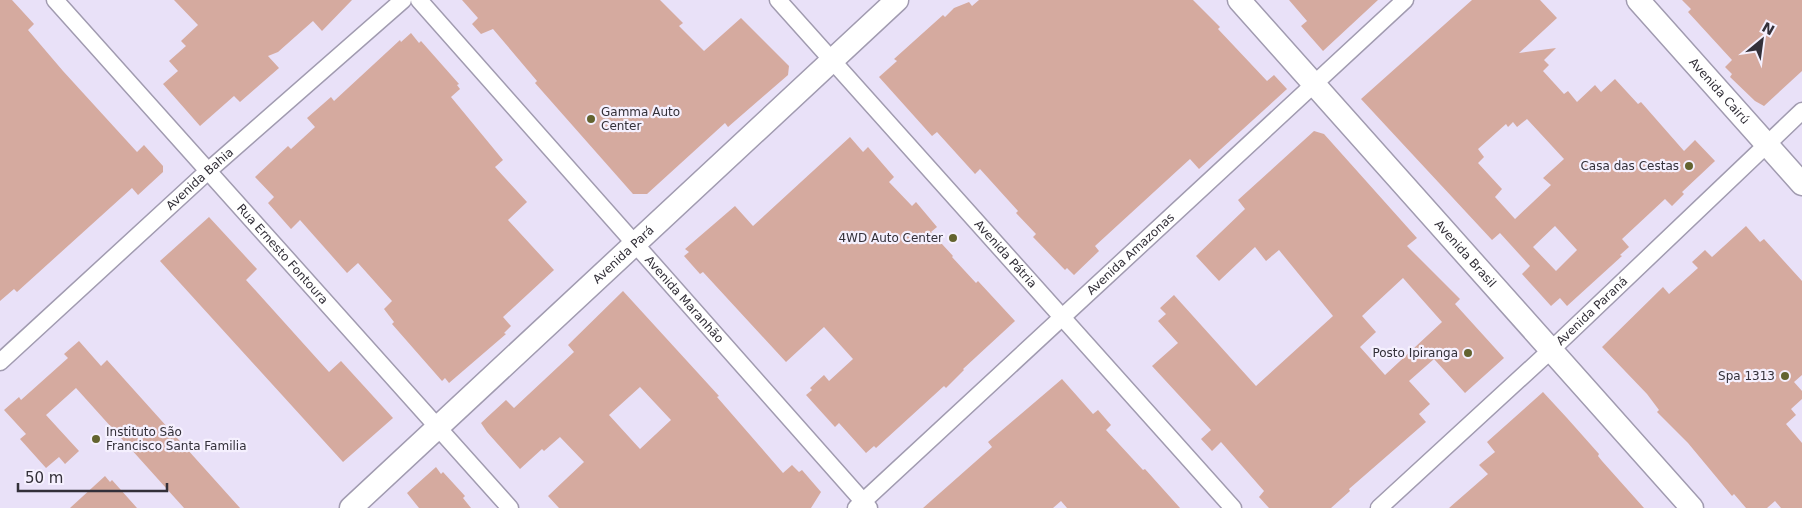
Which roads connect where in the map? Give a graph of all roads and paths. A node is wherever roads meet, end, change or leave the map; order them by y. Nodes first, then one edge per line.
1 (55, 0) edge
2 (403, 0) edge
3 (419, 0) edge
4 (778, 0) edge
5 (897, 0) edge
6 (1239, 0) edge
7 (1405, 0) edge
8 (1638, 0) edge
9 (832, 60) junction
10 (1314, 84) junction
11 (1802, 111) edge
12 (1767, 144) junction
13 (208, 170) junction
14 (1802, 184) edge
15 (636, 244) junction
16 (1062, 317) junction
17 (1551, 350) junction
18 (0, 362) edge
19 (439, 426) junction
20 (863, 506) edge
21 (351, 508) edge
22 (510, 508) edge
23 (1233, 508) edge
24 (1379, 508) edge
25 (1692, 508) edge

1 - 13 street, Rua Ernesto Fontoura
2 - 13 street, Avenida Bahia
3 - 15 street, Avenida Maranhão
4 - 9 street, Avenida Pátria
5 - 9 main road, Avenida Pará
6 - 10 main road, Avenida Brasil
7 - 10 street, Avenida Amazonas
8 - 12 main road, Avenida Cairú
9 - 15 main road, Avenida Pará
9 - 16 street, Avenida Pátria
10 - 16 street, Avenida Amazonas
10 - 17 main road, Avenida Brasil
11 - 12 street, Avenida Paraná
12 - 14 main road, Avenida Cairú
12 - 17 street, Avenida Paraná
13 - 18 street, Avenida Bahia
13 - 19 street, Rua Ernesto Fontoura
15 - 19 main road, Avenida Pará
15 - 20 street, Avenida Maranhão
16 - 20 street, Avenida Amazonas
16 - 23 street, Avenida Pátria
17 - 24 street, Avenida Paraná
17 - 25 main road, Avenida Brasil
19 - 21 main road, Avenida Pará
19 - 22 street, Rua Ernesto Fontoura

